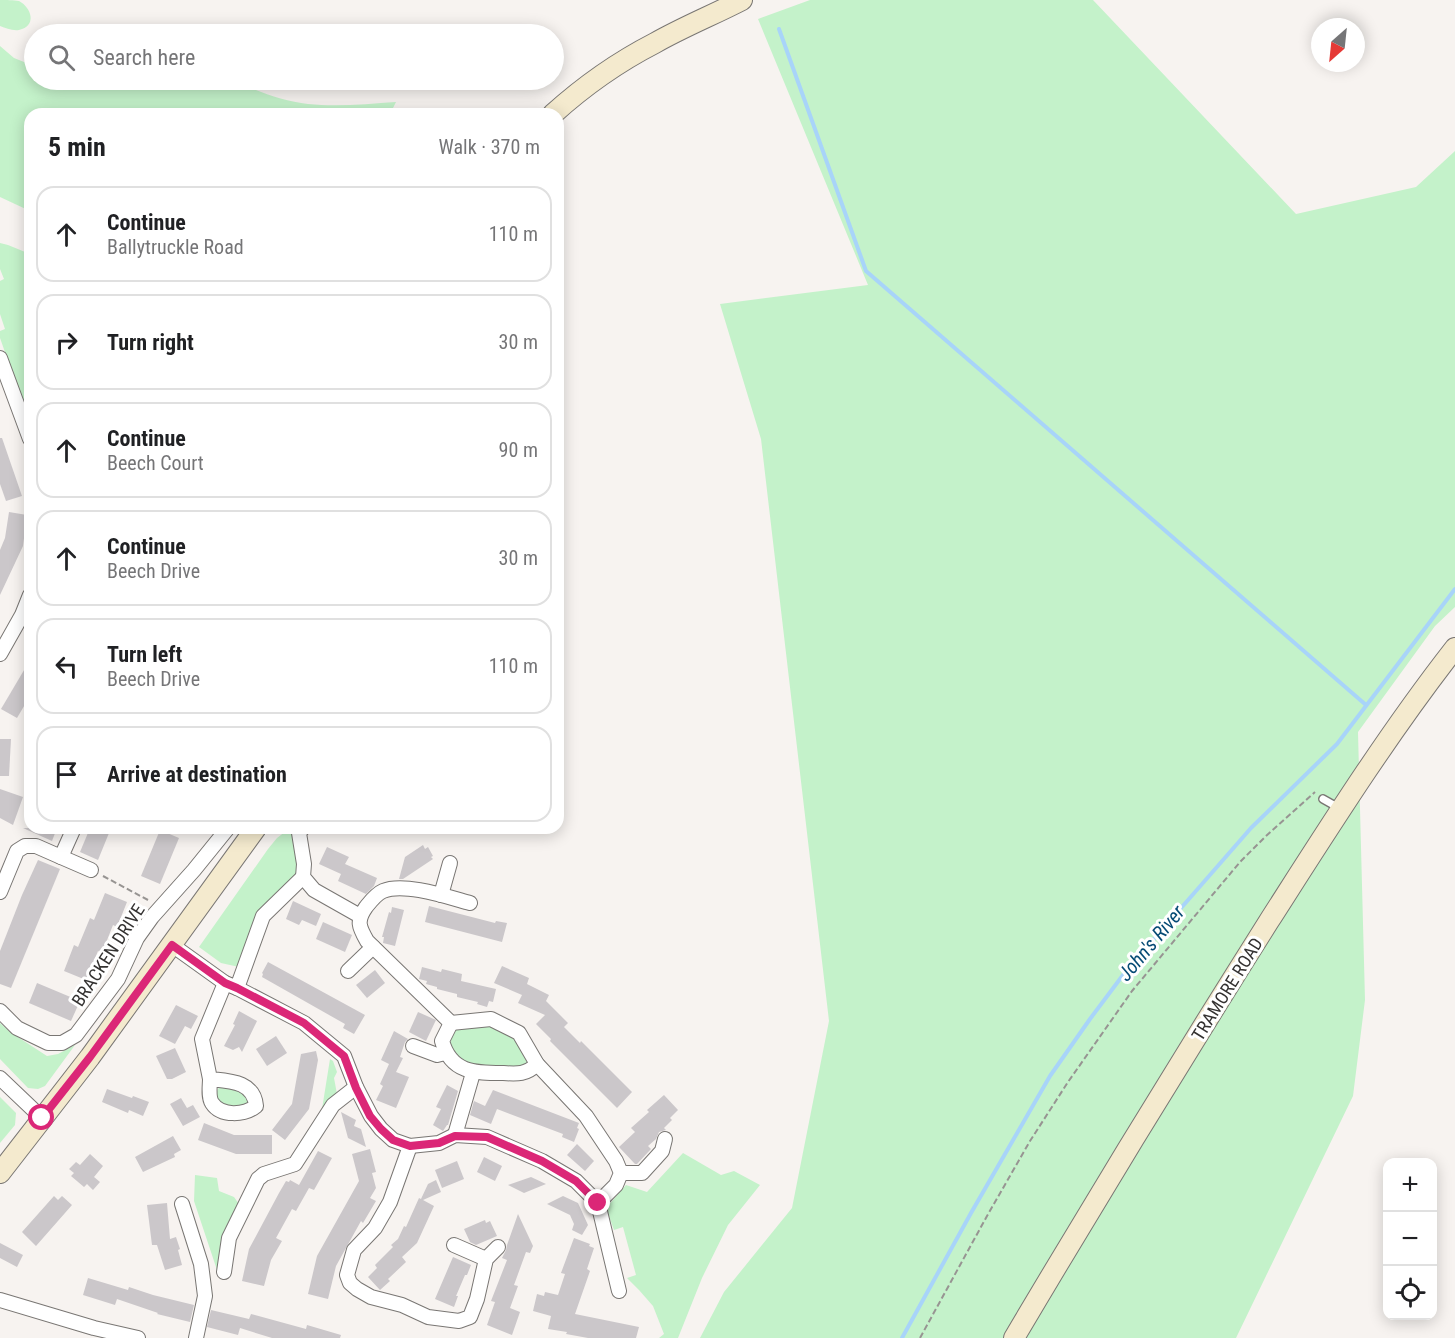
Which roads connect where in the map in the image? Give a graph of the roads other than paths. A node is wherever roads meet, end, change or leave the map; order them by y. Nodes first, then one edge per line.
1 (742, 0) edge
2 (560, 108) edge
3 (0, 358) edge
4 (24, 423) edge
5 (24, 610) edge
6 (1455, 648) edge
7 (0, 654) edge
8 (1323, 799) dead end
9 (1341, 809) junction
10 (72, 834) edge
11 (223, 834) edge
12 (252, 834) edge
13 (299, 834) edge
14 (62, 857) junction
15 (450, 863) dead end
16 (92, 870) road end
17 (303, 877) junction
18 (0, 892) edge
19 (441, 895) junction
20 (470, 903) dead end
21 (360, 916) junction
22 (172, 945) junction
23 (373, 947) junction
24 (348, 970) dead end
25 (231, 986) junction
26 (0, 1011) edge
27 (451, 1023) junction
28 (413, 1046) dead end
29 (445, 1053) junction
30 (537, 1064) junction
31 (473, 1073) junction
32 (0, 1078) edge
33 (210, 1079) dead end
34 (356, 1088) junction
35 (42, 1118) junction
36 (455, 1136) junction
37 (665, 1139) dead end
38 (410, 1146) junction
39 (0, 1173) edge
40 (621, 1173) junction
41 (598, 1203) junction
42 (182, 1204) dead end
43 (454, 1245) dead end
44 (498, 1247) dead end
45 (486, 1259) junction
46 (224, 1272) dead end
47 (619, 1291) dead end
48 (0, 1300) edge
49 (91, 1333) edge
50 (138, 1338) edge
51 (196, 1338) edge
52 (1014, 1338) edge

1 - 2 main road
3 - 4 street
5 - 7 street
6 - 9 main road, TRAMORE ROAD
8 - 9 lane
9 - 52 main road, TRAMORE ROAD
10 - 14 street
11 - 26 street, BRACKEN DRIVE
12 - 22 main road
13 - 17 street
14 - 16 street
14 - 18 street
15 - 19 street
17 - 21 street
17 - 25 street
19 - 20 street
19 - 21 street
21 - 23 street
22 - 25 street
22 - 35 main road
23 - 24 street
23 - 27 street
25 - 33 street
25 - 34 street
27 - 29 street
27 - 30 street
28 - 29 street
29 - 31 street
30 - 31 street
30 - 40 street
31 - 36 street
32 - 35 street
34 - 38 street
34 - 46 street
35 - 39 main road
36 - 38 street
36 - 41 street
37 - 40 street
38 - 45 street
40 - 41 street
41 - 47 street
42 - 51 street
43 - 45 street
44 - 45 street
48 - 49 street
49 - 50 street

